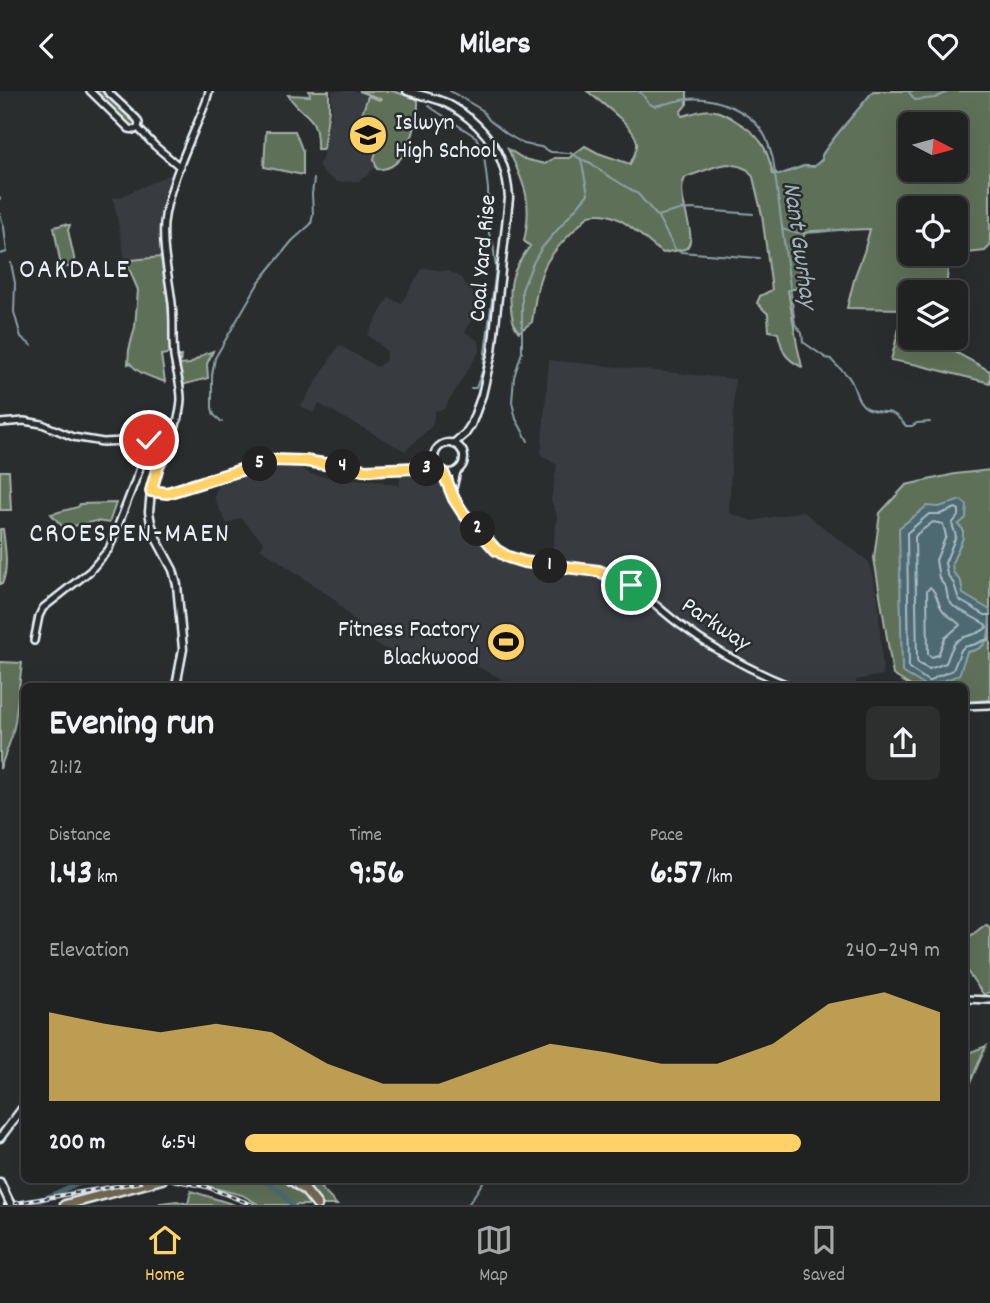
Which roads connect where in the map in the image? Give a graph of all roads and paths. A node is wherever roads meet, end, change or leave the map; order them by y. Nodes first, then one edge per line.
1 (90, 91) edge
2 (107, 91) edge
3 (209, 91) edge
4 (407, 91) edge
5 (138, 128) junction
6 (180, 167) junction
7 (0, 423) edge
8 (465, 434) junction
9 (140, 440) junction
10 (453, 444) junction
11 (168, 446) junction
12 (461, 450) junction
13 (434, 459) junction
14 (417, 468) junction
15 (441, 471) junction
16 (457, 471) junction
17 (151, 491) junction
18 (452, 493) junction
19 (34, 641) dead end
20 (177, 683) edge
21 (783, 683) edge
22 (990, 705) edge
23 (968, 706) edge
24 (968, 999) edge
25 (990, 1000) edge
26 (21, 1110) edge
27 (0, 1138) edge
28 (0, 1182) edge
29 (147, 1183) edge
30 (295, 1183) edge
31 (10, 1203) edge
32 (65, 1205) edge
33 (317, 1205) edge

1 - 5 street
2 - 5 street
3 - 6 street
4 - 8 main road, Coal Yard Rise
5 - 6 street
6 - 11 street
7 - 9 street
8 - 10 main road, Coal Yard Rise
8 - 12 main road, Coal Yard Rise
9 - 11 street
9 - 19 street
10 - 12 main road
10 - 13 main road
11 - 17 street
12 - 16 main road
13 - 14 main road
13 - 15 main road
14 - 15 main road
14 - 17 main road
15 - 16 main road
15 - 18 street, Parkway
16 - 18 street
17 - 20 main road
18 - 21 street, Parkway
22 - 23 street
24 - 25 street
26 - 27 main road
28 - 31 main road
29 - 32 main road
30 - 33 main road

